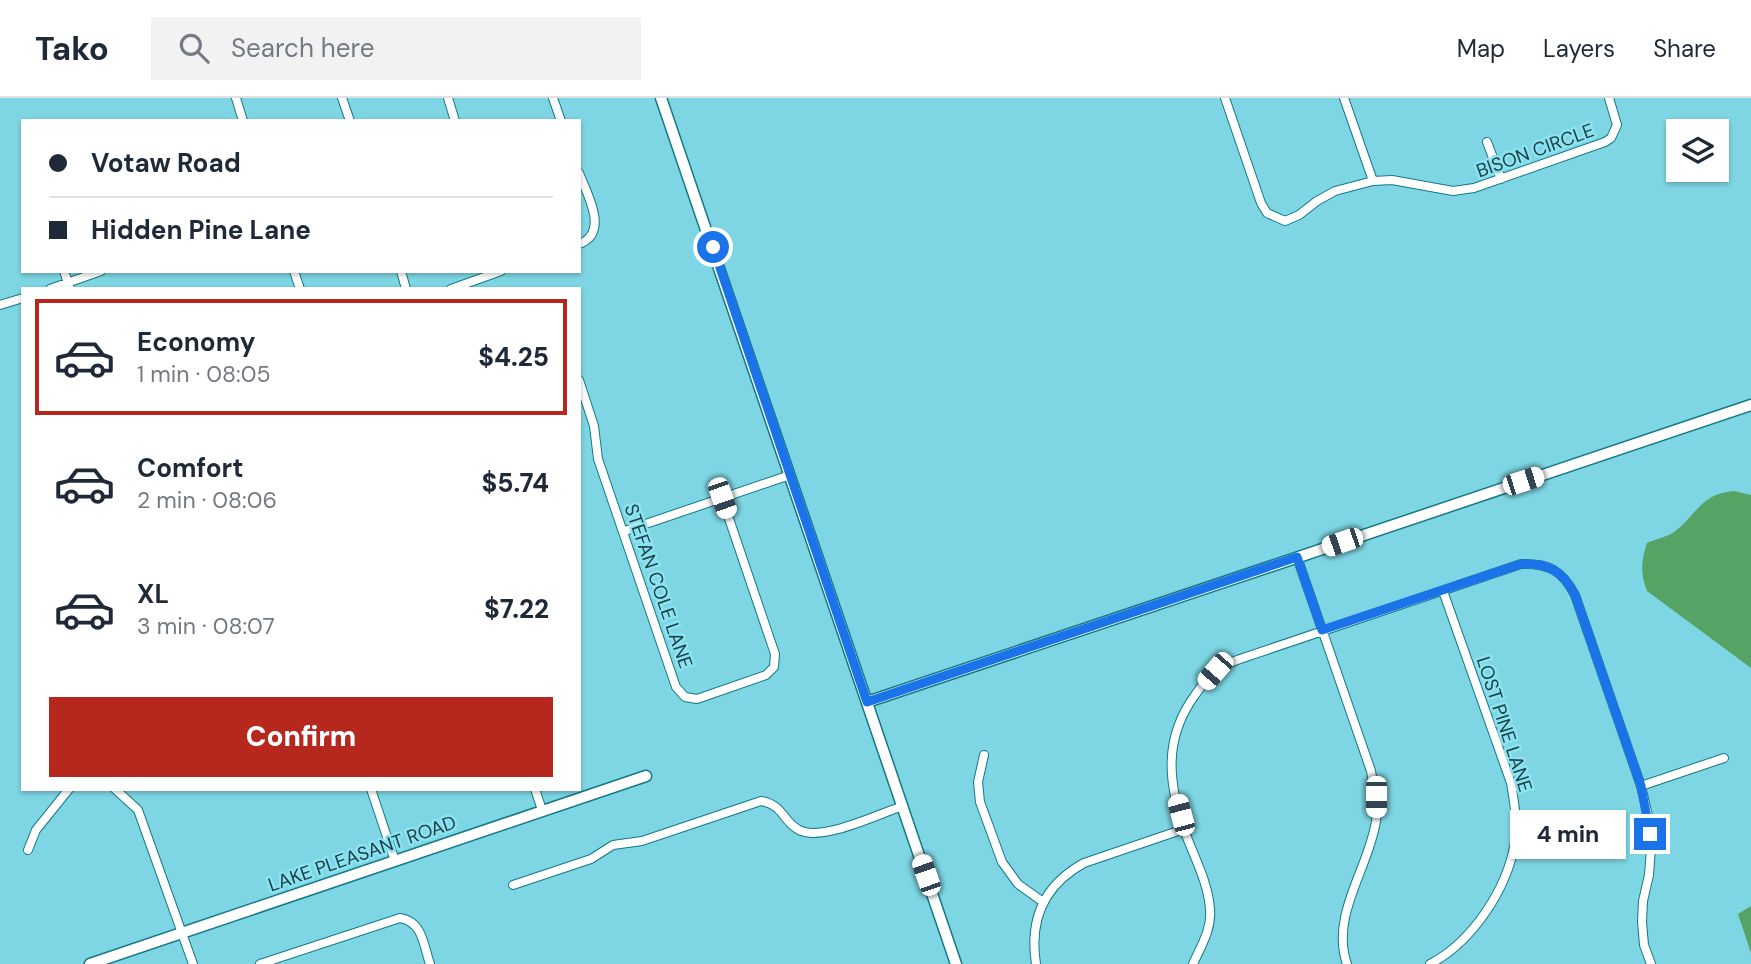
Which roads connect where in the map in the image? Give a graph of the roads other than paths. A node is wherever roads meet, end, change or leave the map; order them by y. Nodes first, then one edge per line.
1 (236, 98) edge
2 (342, 98) edge
3 (447, 98) edge
4 (554, 98) edge
5 (662, 98) edge
6 (1225, 98) edge
7 (1344, 98) edge
8 (1609, 98) edge
9 (242, 119) edge
10 (349, 119) edge
11 (454, 119) edge
12 (560, 119) edge
13 (1487, 142) dead end
14 (1501, 178) junction
15 (581, 179) edge
16 (1373, 181) junction
17 (581, 243) edge
18 (97, 273) edge
19 (495, 273) edge
20 (69, 286) edge
21 (457, 287) edge
22 (21, 299) edge
23 (0, 305) edge
24 (581, 386) edge
25 (1751, 405) edge
26 (790, 475) junction
27 (722, 498) junction
28 (625, 531) junction
29 (1297, 557) junction
30 (1443, 591) junction
31 (1322, 630) junction
32 (867, 702) junction
33 (984, 755) dead end
34 (1724, 758) dead end
35 (646, 776) dead end
36 (1641, 786) junction
37 (67, 791) edge
38 (117, 791) edge
39 (372, 791) edge
40 (536, 791) edge
41 (903, 806) junction
42 (542, 810) junction
43 (1184, 829) junction
44 (29, 850) dead end
45 (396, 860) junction
46 (513, 885) dead end
47 (1043, 902) junction
48 (181, 933) junction
49 (288, 960) edge
50 (90, 964) edge
51 (193, 964) edge
52 (260, 964) edge
53 (429, 964) edge
54 (956, 964) edge
55 (1036, 964) edge
56 (1193, 964) edge
57 (1347, 964) edge
58 (1430, 964) edge
59 (1651, 964) edge

1 - 9 street
2 - 10 street
3 - 11 street
4 - 12 street
5 - 26 street
6 - 16 street, BISON CIRCLE
7 - 16 street
8 - 14 street, BISON CIRCLE
13 - 14 street
14 - 16 street, BISON CIRCLE
15 - 17 street
18 - 20 street
19 - 21 street
22 - 23 street
24 - 28 street, STEFAN COLE LANE
25 - 29 street
26 - 27 street
26 - 32 street
27 - 28 street
27 - 28 street, STEFAN COLE LANE
29 - 31 street
29 - 32 street
30 - 31 street
30 - 36 street
30 - 58 street, LOST PINE LANE
31 - 43 street
31 - 57 street
32 - 41 street
33 - 47 street
34 - 36 street
35 - 42 street, LAKE PLEASANT ROAD
36 - 59 street
37 - 44 street
38 - 48 street
39 - 45 street
40 - 42 street
41 - 46 street
41 - 54 street
42 - 45 street, LAKE PLEASANT ROAD
43 - 47 street
43 - 56 street
45 - 48 street, LAKE PLEASANT ROAD
47 - 55 street
48 - 50 street, LAKE PLEASANT ROAD
48 - 51 street
49 - 52 street
49 - 53 street

